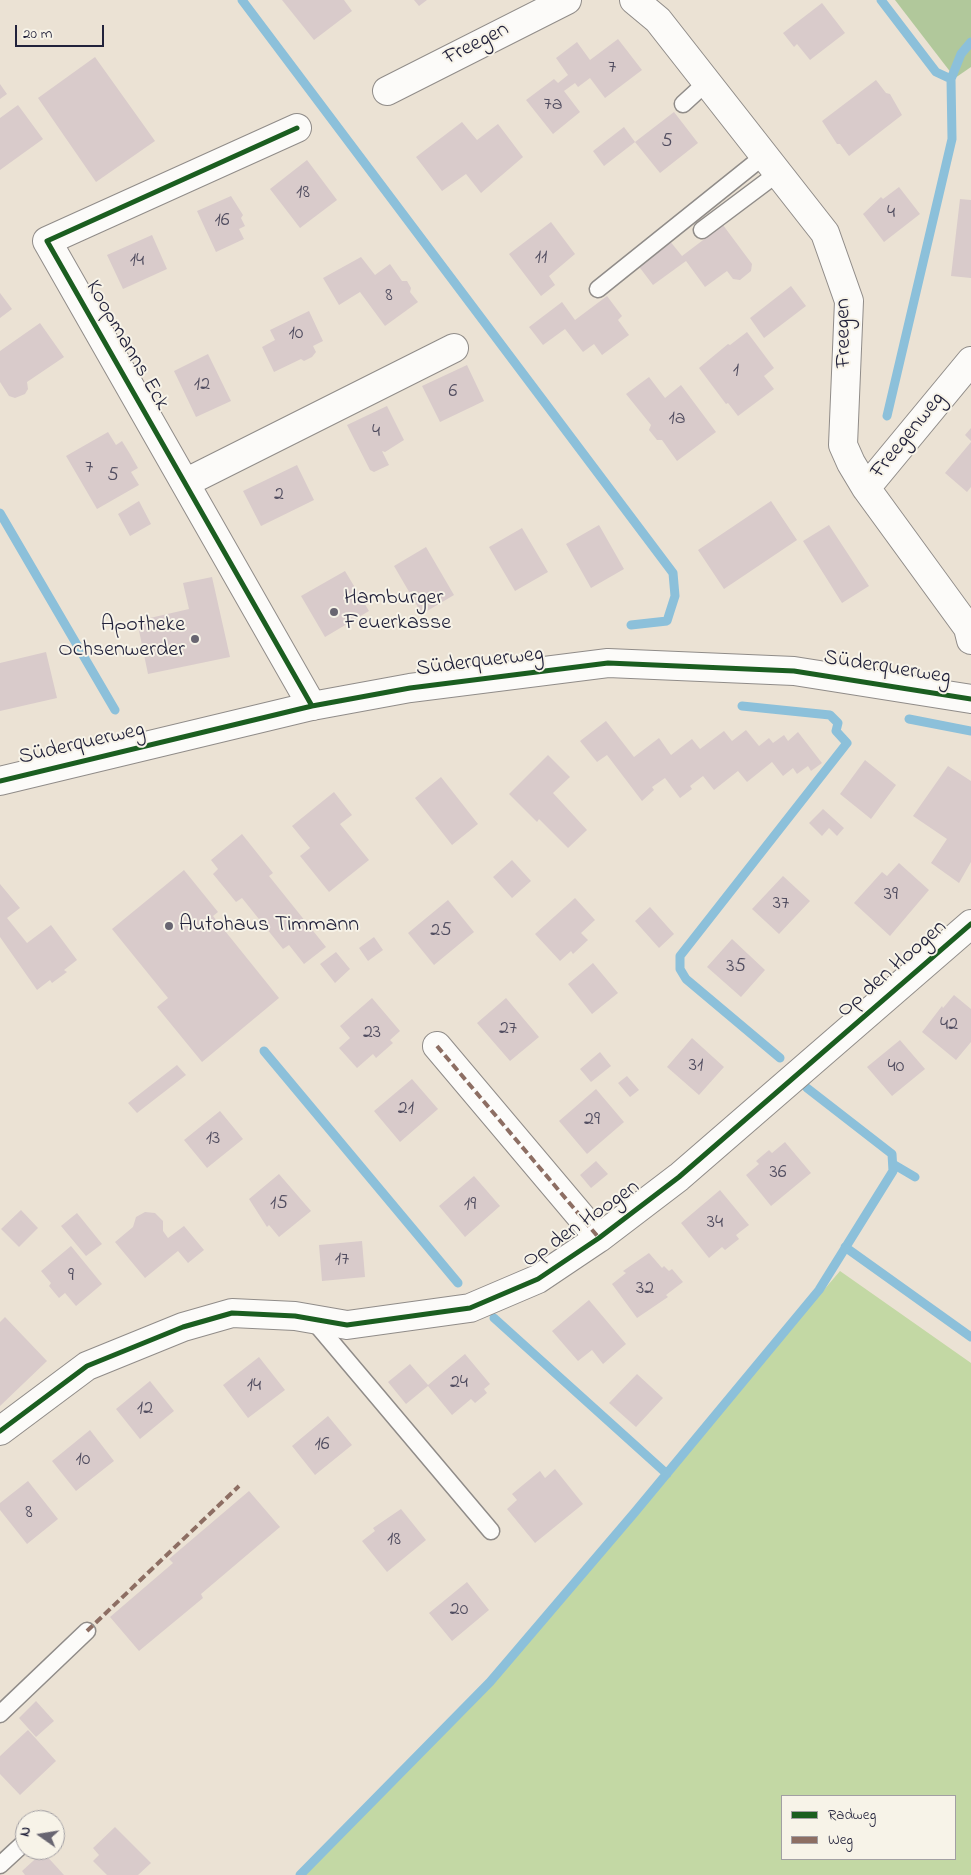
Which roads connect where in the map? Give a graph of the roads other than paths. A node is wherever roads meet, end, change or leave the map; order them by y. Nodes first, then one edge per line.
1 (567, 0) edge
2 (634, 0) edge
3 (707, 82) junction
4 (387, 91) dead end
5 (683, 104) dead end
6 (297, 128) dead end
7 (771, 164) junction
8 (702, 230) dead end
9 (598, 289) dead end
10 (454, 348) dead end
11 (971, 361) edge
12 (185, 482) junction
13 (866, 488) junction
14 (971, 640) edge
15 (970, 694) edge
16 (312, 706) junction
17 (0, 781) edge
18 (971, 924) edge
19 (437, 1046) dead end
20 (598, 1238) junction
21 (312, 1319) junction
22 (0, 1431) edge
23 (491, 1531) dead end
24 (87, 1631) dead end
25 (0, 1714) edge
26 (15, 1851) edge
27 (0, 1865) edge

1 - 4 street, Freegen
2 - 3 street, Freegen
3 - 5 lane
3 - 7 street, Freegen
6 - 12 street, Koopmanns Eck
7 - 8 lane
7 - 9 lane
7 - 13 street, Freegen
10 - 12 street
11 - 13 street, Freegenweg
12 - 16 street, Koopmanns Eck
13 - 14 street, Freegen
15 - 16 street, Süderquerweg
16 - 17 street, Süderquerweg
18 - 20 street, Op den Hoogen
19 - 20 street, Op den Hoogen
20 - 21 street, Op den Hoogen
21 - 22 street, Op den Hoogen
21 - 23 lane
24 - 25 lane
26 - 27 lane

